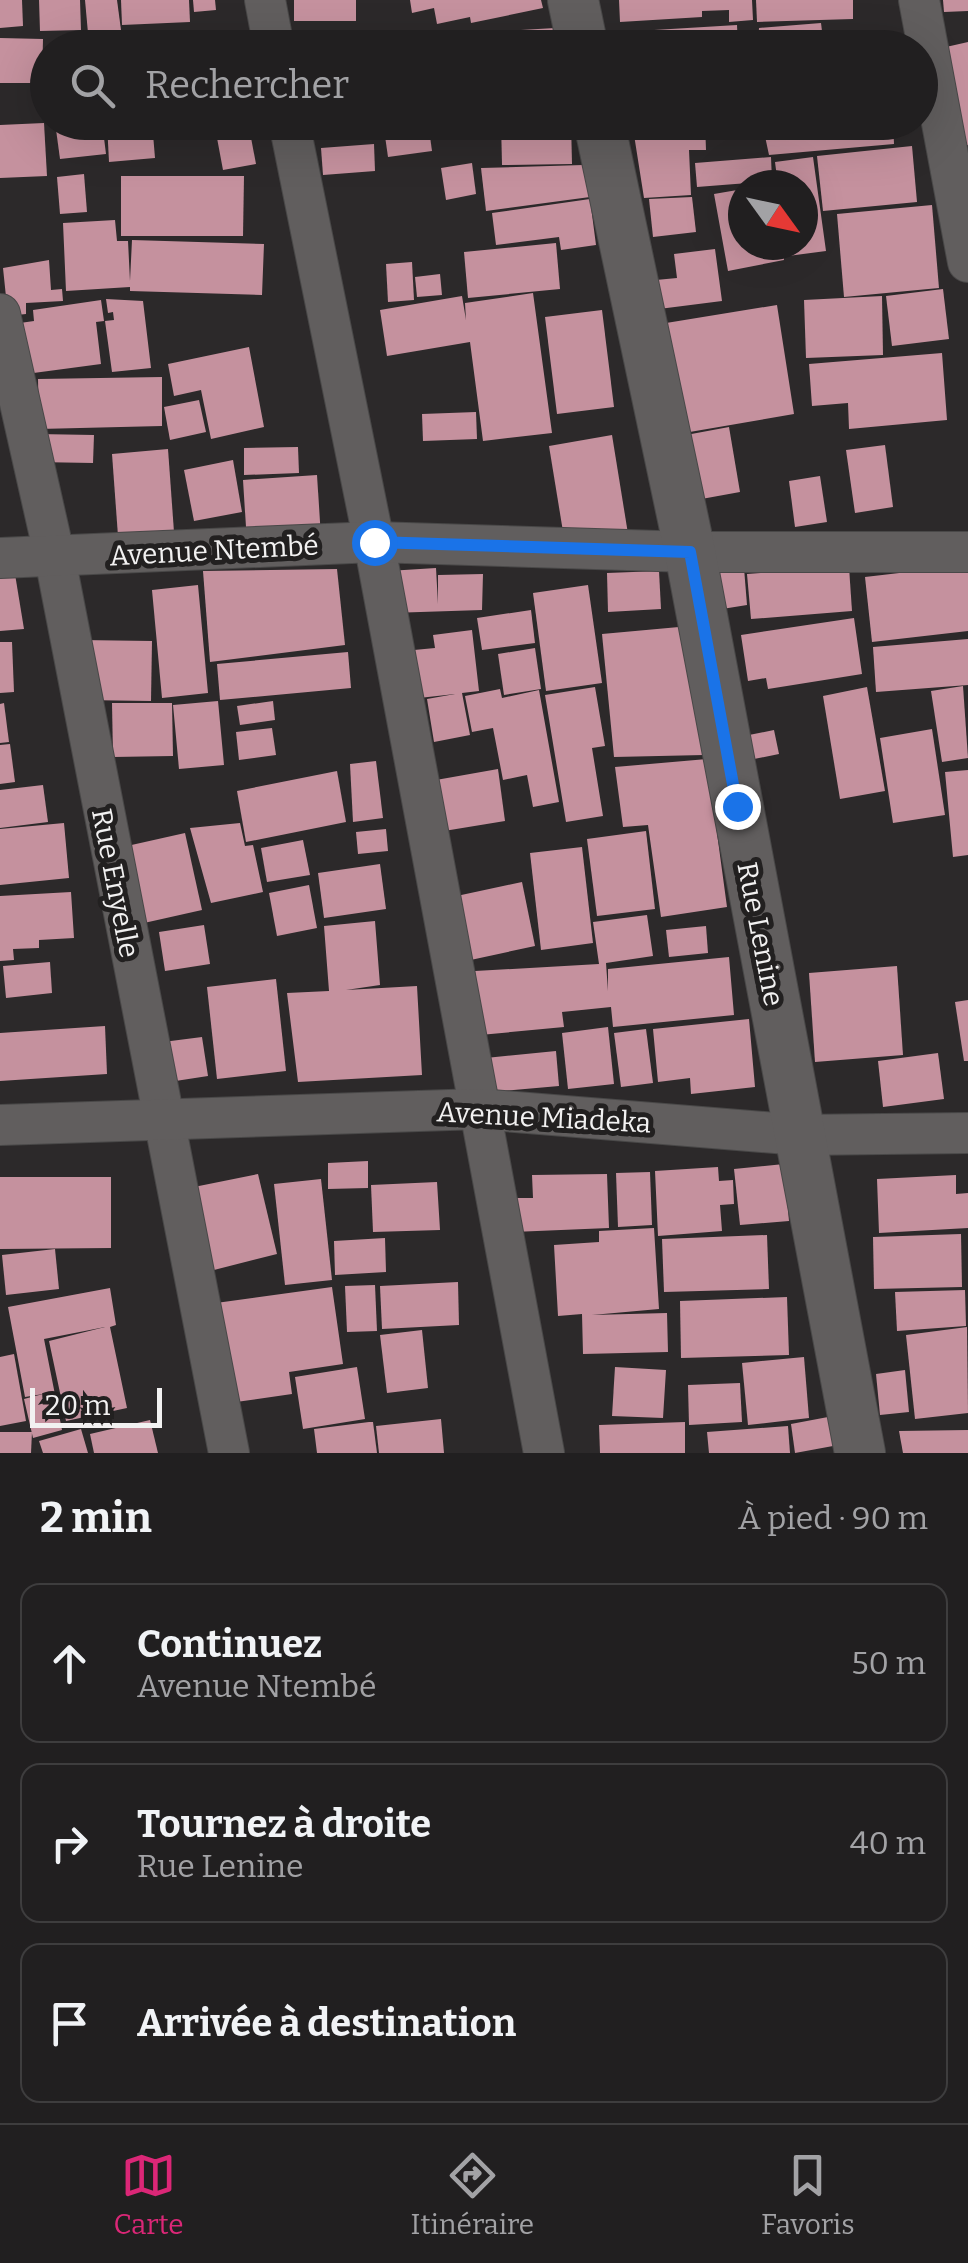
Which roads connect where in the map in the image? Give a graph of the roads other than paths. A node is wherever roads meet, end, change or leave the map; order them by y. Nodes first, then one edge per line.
1 (264, 0) edge
2 (573, 0) edge
3 (919, 0) edge
4 (270, 30) edge
5 (579, 30) edge
6 (925, 30) edge
7 (938, 102) edge
8 (293, 140) edge
9 (603, 140) edge
10 (968, 262) edge
11 (0, 314) edge
12 (374, 542) junction
13 (690, 552) junction
14 (968, 552) edge
15 (0, 558) edge
16 (55, 558) junction
17 (479, 1109) junction
18 (161, 1120) junction
19 (0, 1125) edge
20 (968, 1134) edge
21 (800, 1135) junction
22 (229, 1453) edge
23 (544, 1453) edge
24 (860, 1453) edge

1 - 4 street
2 - 5 street
3 - 6 street
7 - 10 street
8 - 12 street
9 - 13 street, Rue Lenine
11 - 16 street, Rue Enyelle
12 - 13 street, Avenue Ntembé
12 - 16 street, Avenue Ntembé
12 - 17 street
13 - 14 street, Avenue Ntembé
13 - 21 street, Rue Lenine
15 - 16 street, Avenue Ntembé
16 - 18 street, Rue Enyelle
17 - 18 street, Avenue Miadeka
17 - 21 street, Avenue Miadeka
17 - 23 street
18 - 19 street, Avenue Miadeka
18 - 22 street, Rue Enyelle
20 - 21 street, Avenue Miadeka
21 - 24 street, Rue Lenine

